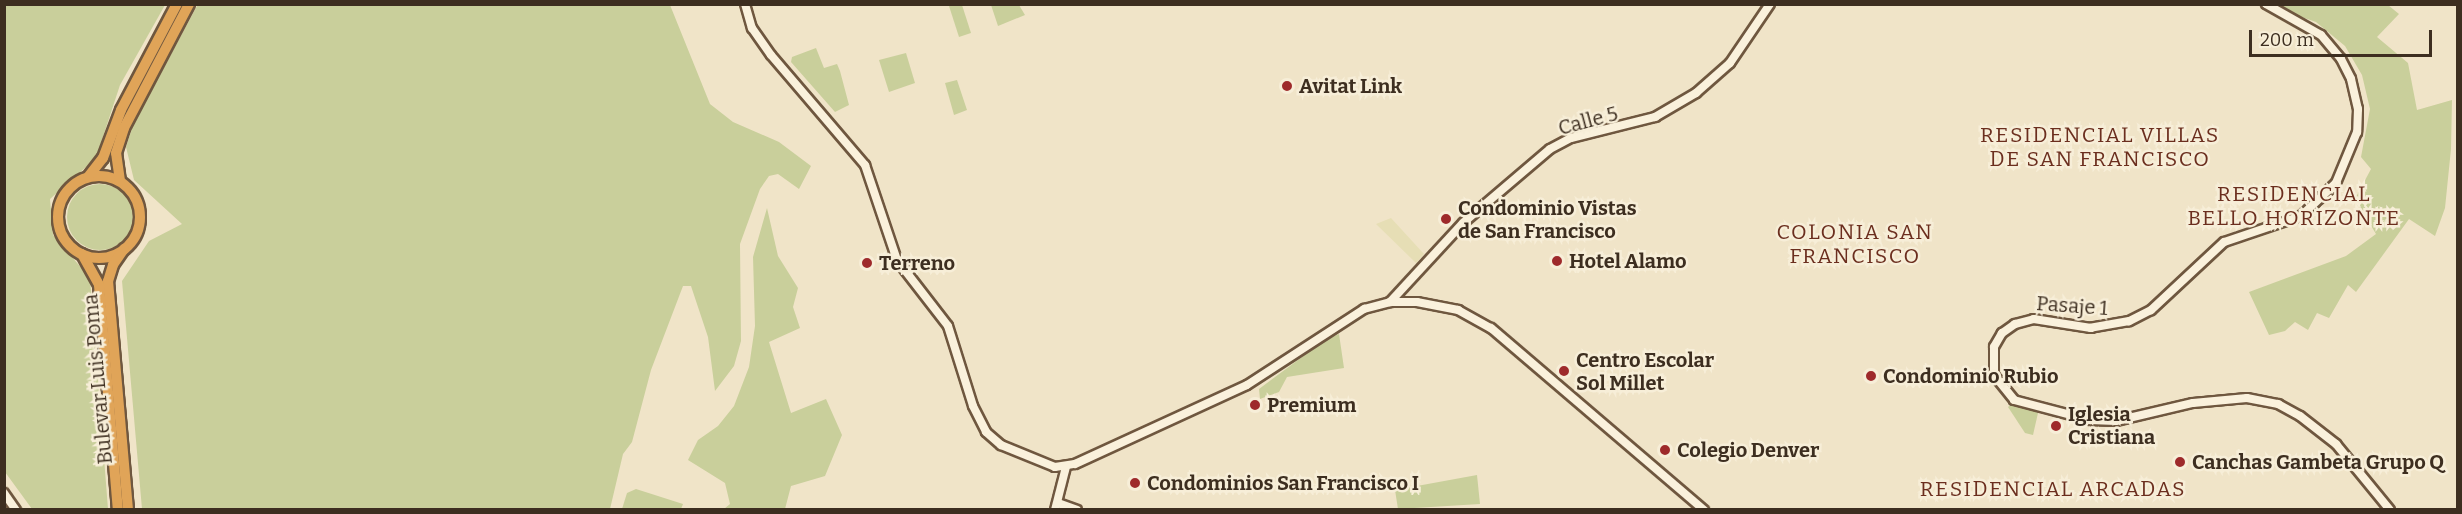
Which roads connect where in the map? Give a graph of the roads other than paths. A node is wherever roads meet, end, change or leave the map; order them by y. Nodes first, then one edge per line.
1 (177, 4) edge
2 (189, 4) edge
3 (745, 4) edge
4 (1770, 4) edge
5 (2266, 4) edge
6 (88, 177) junction
7 (120, 181) junction
8 (124, 249) junction
9 (82, 254) junction
10 (1389, 302) junction
11 (1066, 467) junction
12 (4, 493) edge
13 (1057, 506) edge
14 (16, 510) edge
15 (118, 510) edge
16 (128, 510) edge
17 (1077, 510) edge
18 (1704, 510) edge
19 (2390, 510) edge

1 - 6 highway
2 - 7 highway
3 - 11 street
4 - 10 street, Calle 5
5 - 19 street, Pasaje 1
6 - 7 highway
6 - 9 highway
7 - 8 highway
8 - 9 highway
8 - 16 highway, Bulevar Luis Poma
9 - 15 highway, Bulevar Luis Poma
10 - 11 street
10 - 18 street
11 - 13 street
12 - 14 street
13 - 17 street

